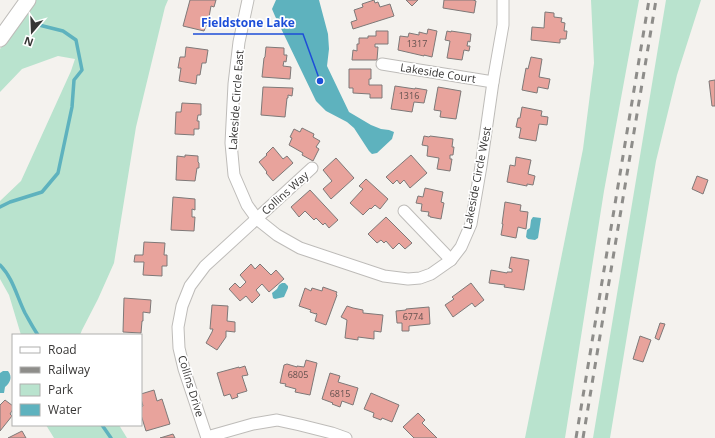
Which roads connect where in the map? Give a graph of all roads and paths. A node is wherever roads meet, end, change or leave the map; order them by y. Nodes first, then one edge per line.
1 (28, 0) edge
2 (248, 0) edge
3 (503, 0) edge
4 (0, 39) edge
5 (382, 64) dead end
6 (493, 82) junction
7 (312, 168) dead end
8 (404, 211) dead end
9 (257, 219) junction
10 (451, 260) junction
11 (207, 438) edge
12 (346, 438) edge

1 - 4 main road
2 - 9 street, Lakeside Circle East
3 - 6 street, Lakeside Circle West
5 - 6 street, Lakeside Court
6 - 10 street, Lakeside Circle West
7 - 9 street, Collins Way
8 - 10 street
9 - 10 street, Lakeside Circle West
9 - 11 street, Collins Drive
11 - 12 street

